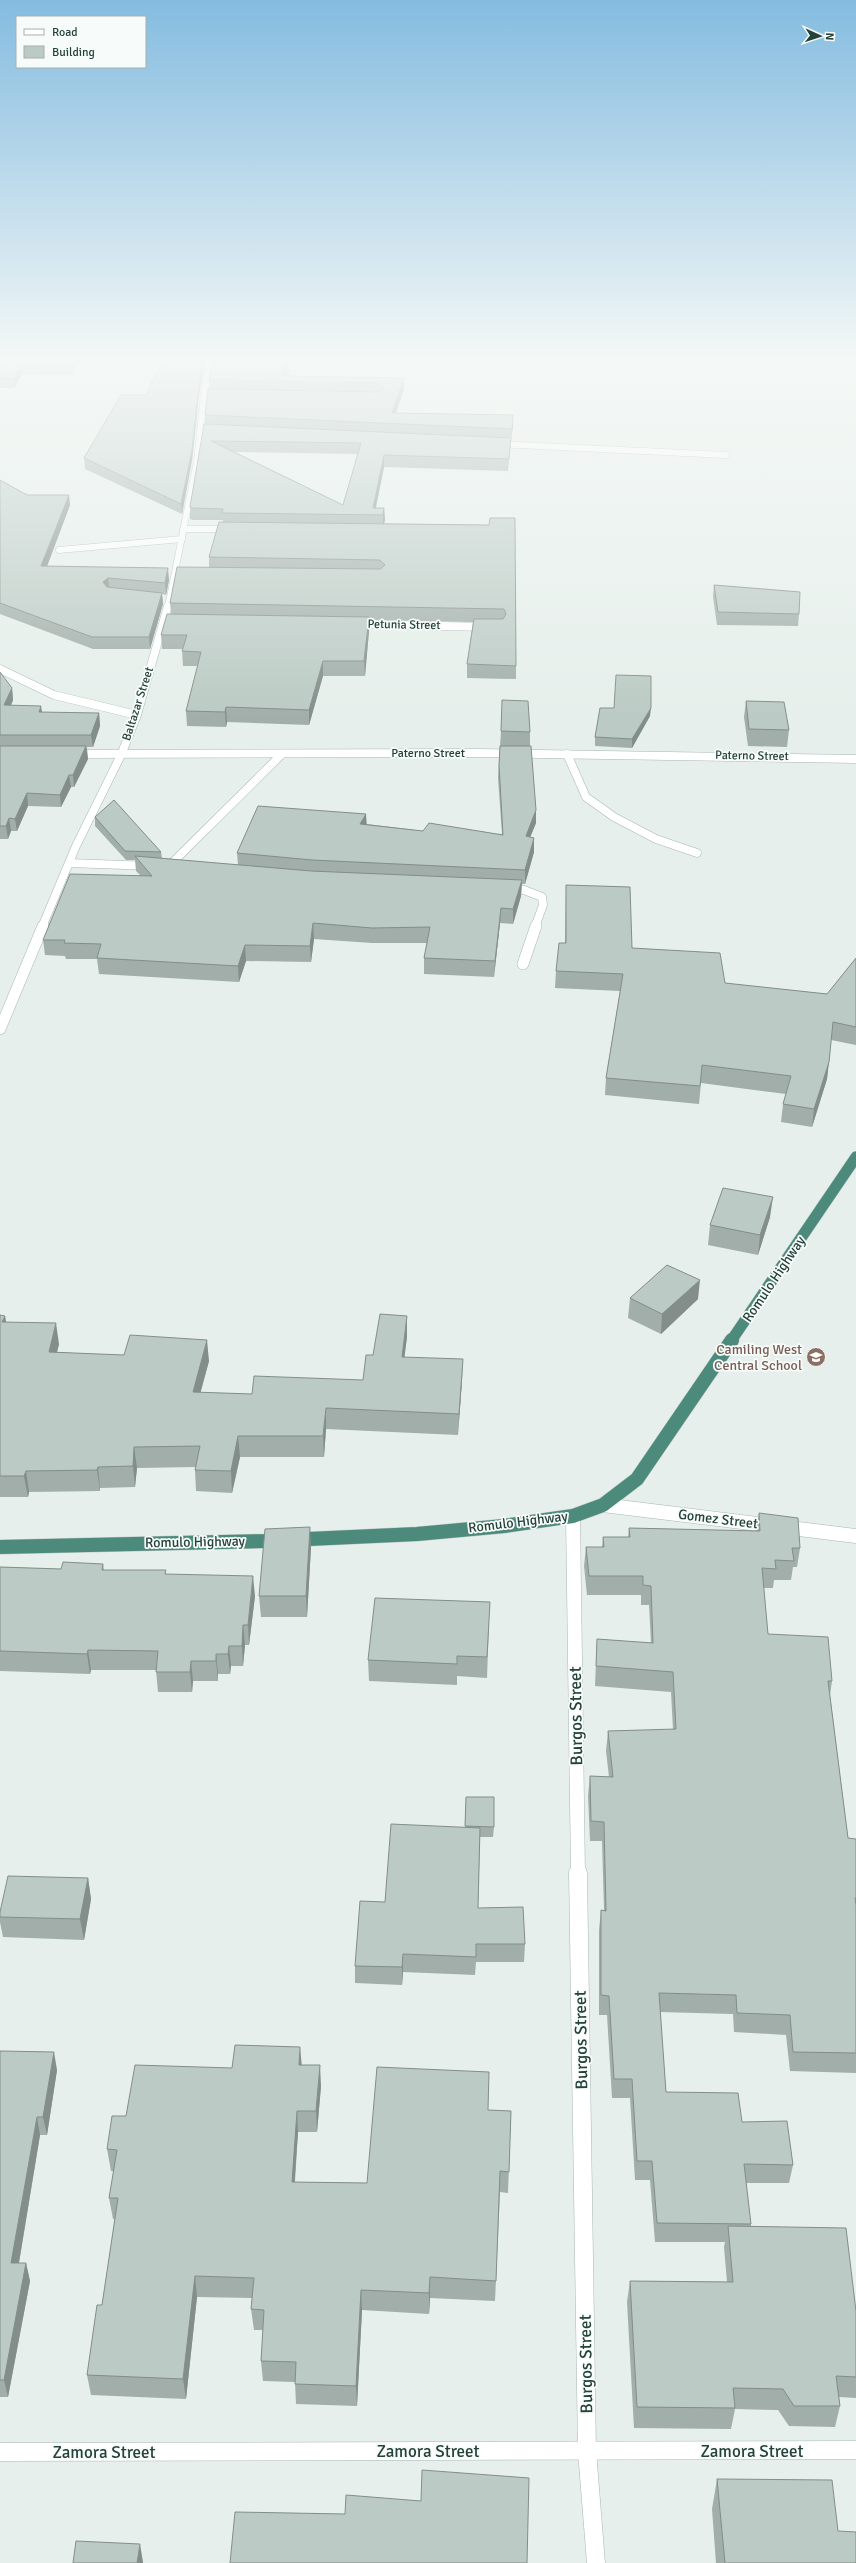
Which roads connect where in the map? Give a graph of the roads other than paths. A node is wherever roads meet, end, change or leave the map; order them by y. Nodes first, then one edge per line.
1 (194, 479) edge
2 (184, 528) junction
3 (238, 529) edge
4 (182, 539) junction
5 (59, 550) dead end
6 (347, 624) edge
7 (500, 627) edge
8 (0, 669) edge
9 (137, 715) junction
10 (60, 754) edge
11 (282, 754) junction
12 (567, 754) junction
13 (121, 755) junction
14 (856, 759) edge
15 (697, 853) dead end
16 (69, 863) junction
17 (168, 867) junction
18 (183, 868) edge
19 (493, 889) edge
20 (523, 964) dead end
21 (0, 1029) edge
22 (856, 1157) edge
23 (604, 1505) junction
24 (573, 1516) junction
25 (856, 1536) edge
26 (0, 1547) edge
27 (856, 2450) edge
28 (587, 2451) junction
29 (0, 2452) edge
30 (596, 2563) edge

1 - 2 street, Baltazar Street
2 - 3 street
2 - 4 street, Baltazar Street
4 - 5 street
4 - 9 street, Baltazar Street
6 - 7 street, Petunia Street
8 - 9 street
9 - 13 street, Baltazar Street
10 - 13 street, Paterno Street
11 - 12 street, Paterno Street
11 - 13 street, Paterno Street
11 - 17 street
12 - 14 street, Paterno Street
12 - 15 street
13 - 16 street, Baltazar Street
16 - 17 street
16 - 21 street, Baltazar Street
17 - 18 street
19 - 20 street
22 - 23 highway, Romulo Highway
23 - 24 highway, Romulo Highway
23 - 25 street, Gomez Street
24 - 26 highway, Romulo Highway
24 - 28 street, Burgos Street
27 - 28 street, Zamora Street
28 - 29 street, Zamora Street
28 - 30 street, Burgos Street

